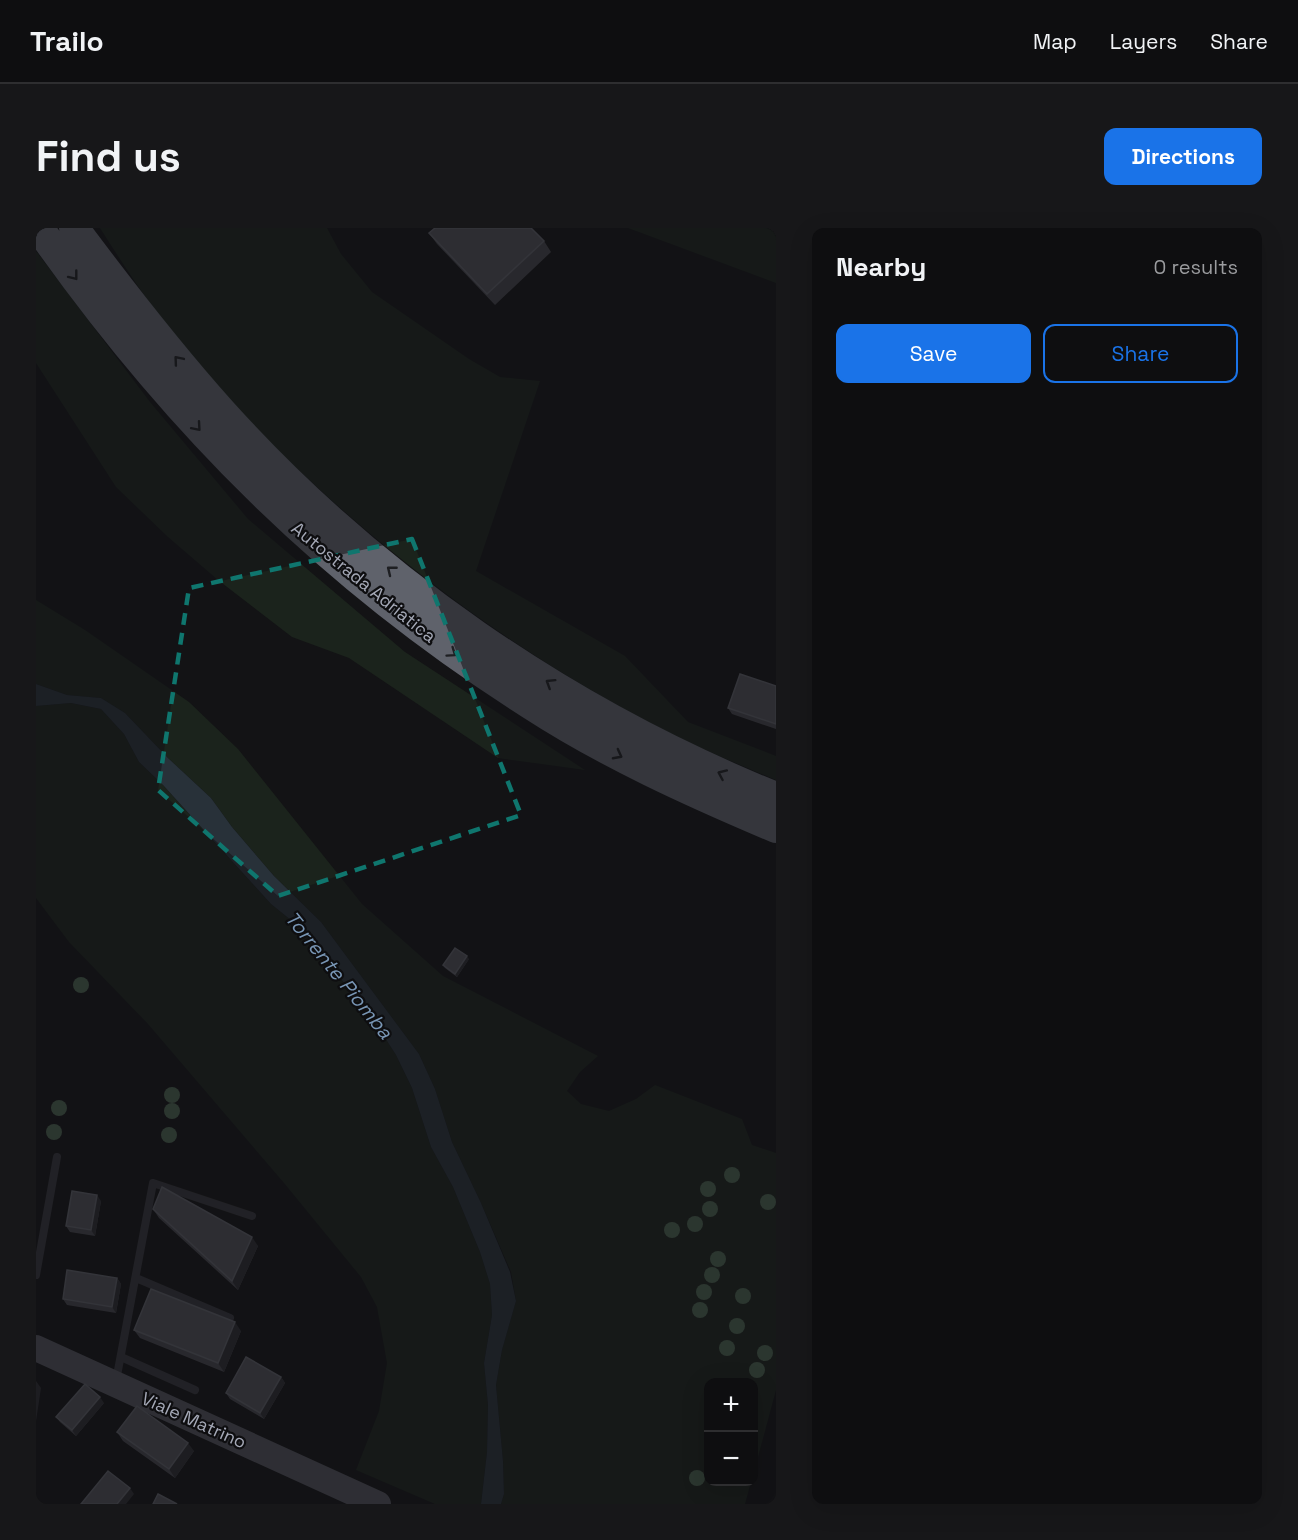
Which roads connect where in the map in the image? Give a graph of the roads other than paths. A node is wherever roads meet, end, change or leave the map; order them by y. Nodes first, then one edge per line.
1 (39, 228) edge
2 (75, 228) edge
3 (776, 797) edge
4 (776, 828) edge
5 (57, 1157) dead end
6 (252, 1216) dead end
7 (36, 1275) edge
8 (136, 1278) junction
9 (230, 1318) edge
10 (36, 1348) edge
11 (121, 1357) junction
12 (116, 1385) junction
13 (195, 1390) dead end
14 (378, 1504) edge

1 -> 4 highway, Autostrada Adriatica
3 -> 2 highway, Autostrada Adriatica
5 - 7 lane
6 - 8 lane
8 - 9 lane
8 - 11 lane
10 - 12 main road, Viale Matrino
11 - 12 lane
11 - 13 lane
12 - 14 main road, Viale Matrino

